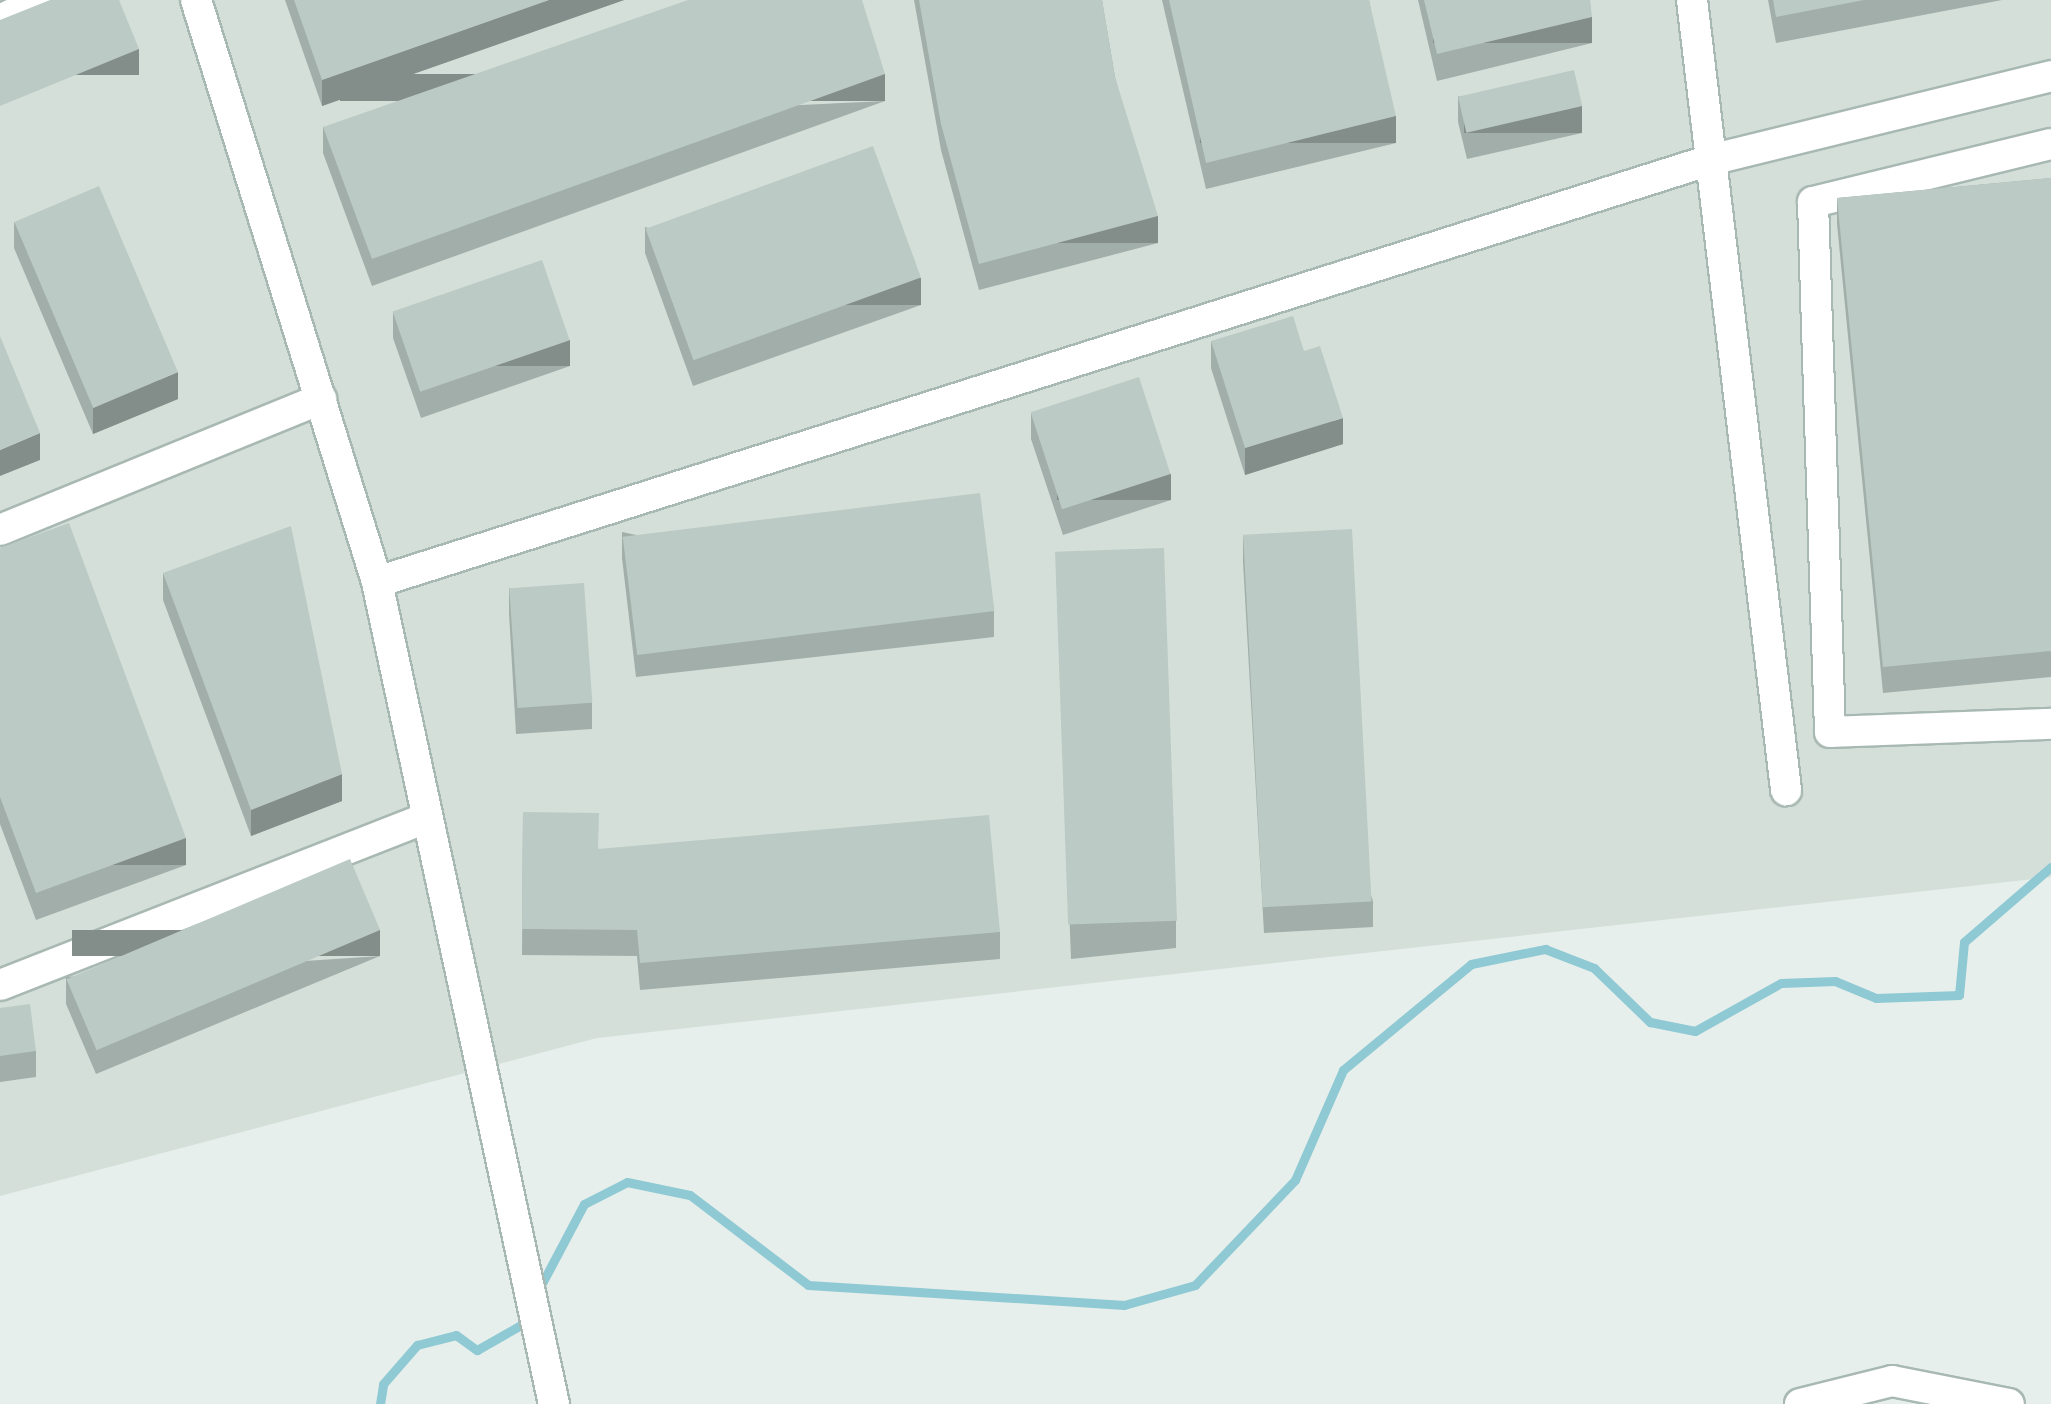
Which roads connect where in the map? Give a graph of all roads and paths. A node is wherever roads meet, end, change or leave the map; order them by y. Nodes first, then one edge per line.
1 (41, 0) edge
2 (196, 0) edge
3 (1692, 0) edge
4 (0, 20) edge
5 (2051, 76) edge
6 (2051, 144) edge
7 (1714, 159) junction
8 (321, 399) junction
9 (0, 530) edge
10 (377, 582) junction
11 (2051, 724) edge
12 (1786, 790) dead end
13 (423, 819) junction
14 (0, 985) edge
15 (554, 1404) edge
16 (1800, 1404) edge
17 (2009, 1404) edge

1 - 4 street
2 - 8 street
3 - 7 street
5 - 7 street
6 - 11 street
7 - 10 street
7 - 12 street
8 - 9 street
8 - 10 street
10 - 13 street
13 - 14 street
13 - 15 street
16 - 17 street

